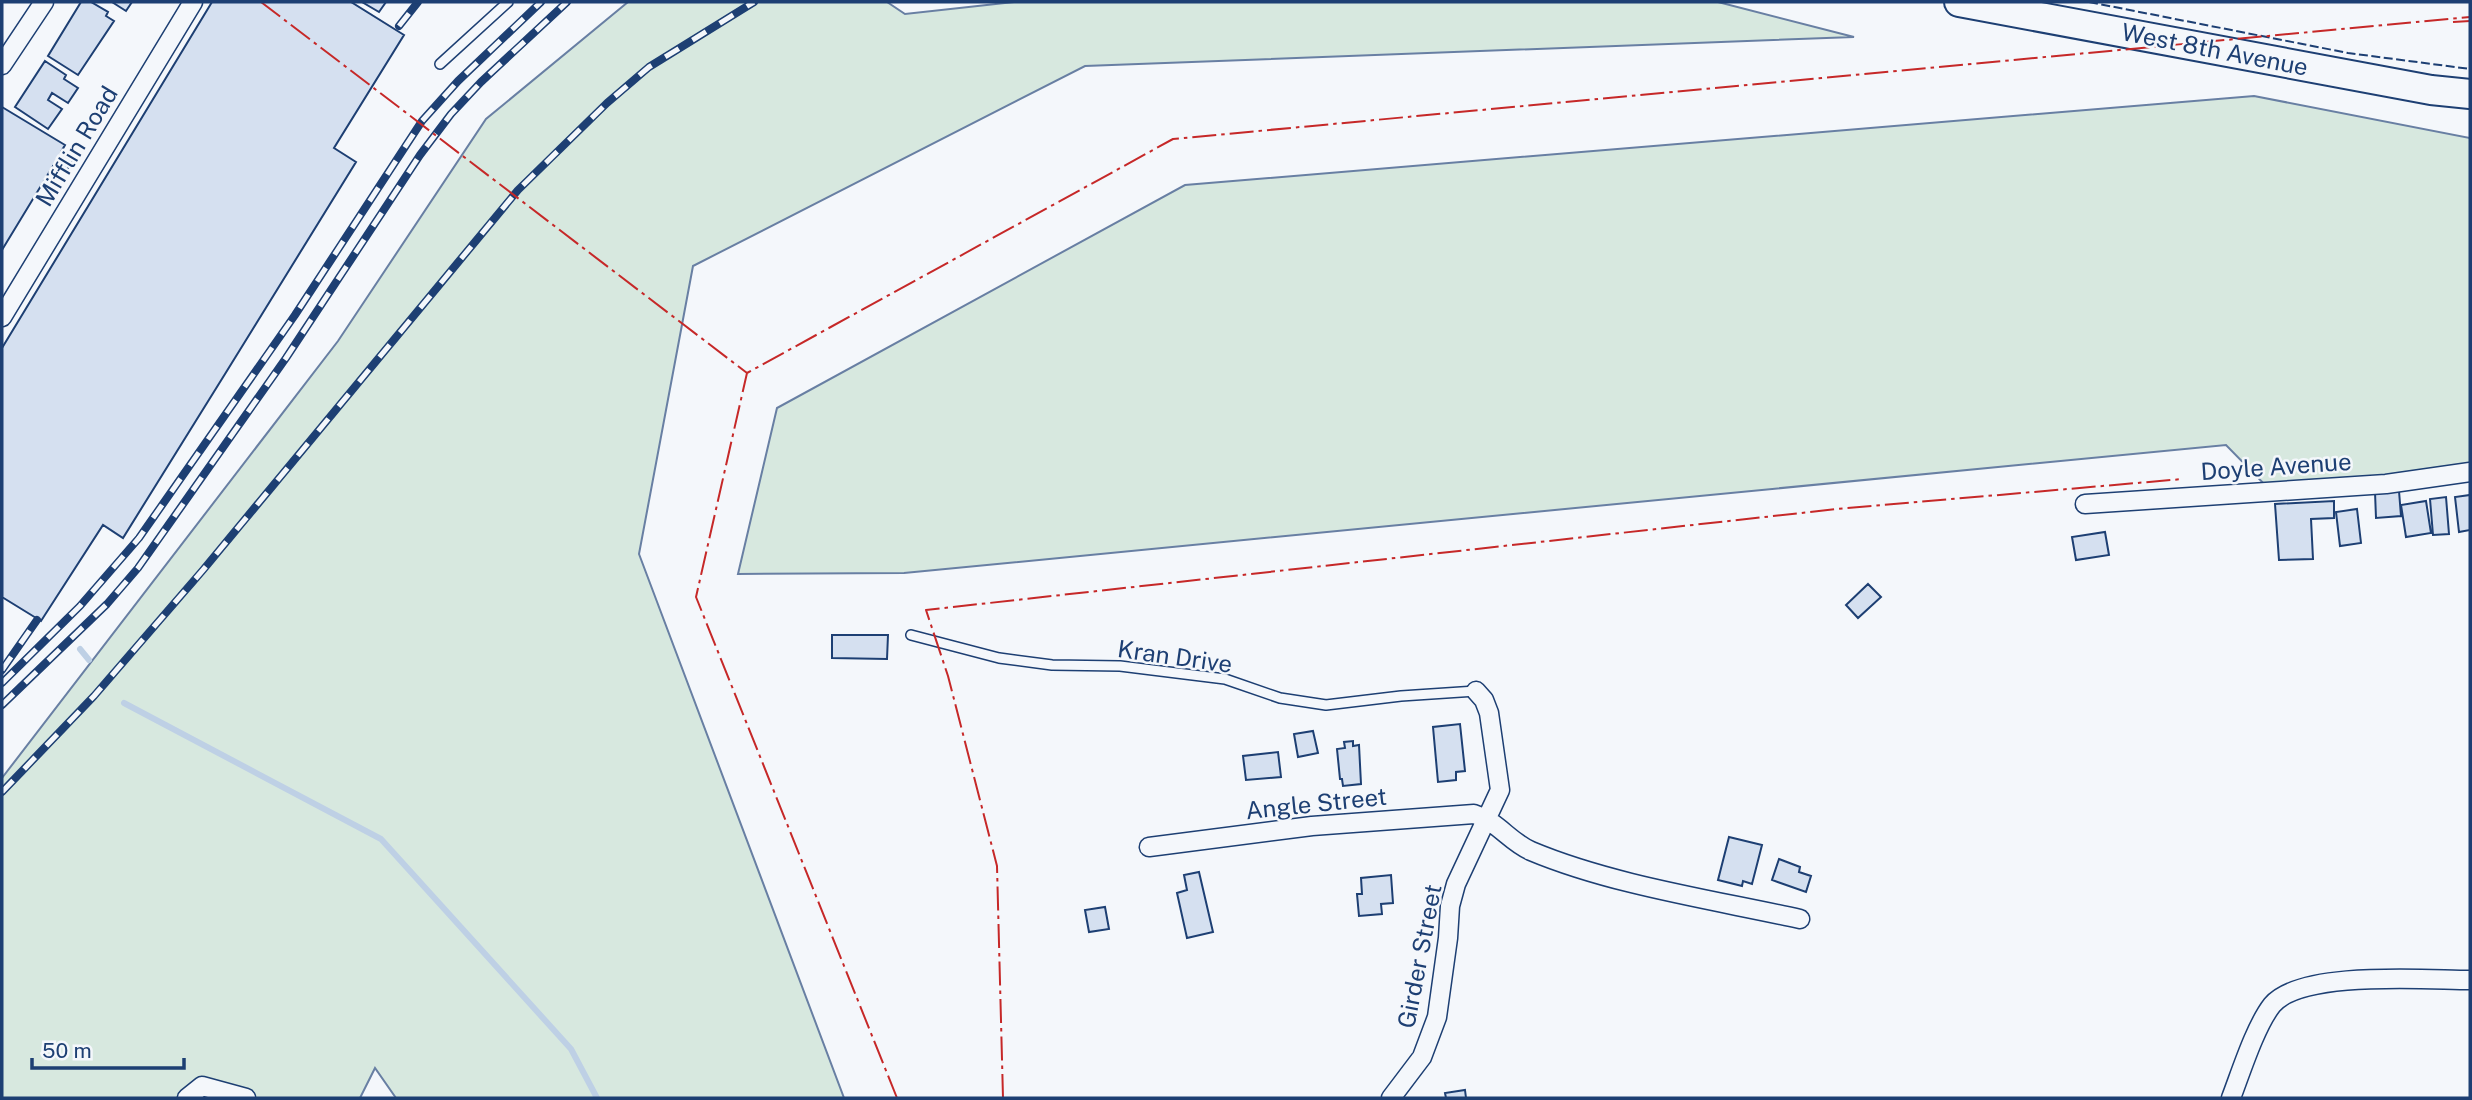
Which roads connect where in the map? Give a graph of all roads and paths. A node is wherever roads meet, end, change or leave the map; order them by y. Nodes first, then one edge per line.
1 (44, 2) edge
2 (193, 2) edge
3 (508, 2) edge
4 (1959, 2) edge
5 (440, 64) dead end
6 (2, 65) edge
7 (2470, 94) edge
8 (2, 317) edge
9 (2470, 472) edge
10 (2085, 503) dead end
11 (911, 635) dead end
12 (1476, 691) joint
13 (1488, 818) junction
14 (1149, 847) dead end
15 (1800, 919) dead end
16 (2470, 980) edge
17 (187, 1098) edge
18 (246, 1098) edge
19 (1391, 1098) edge
20 (2231, 1098) edge

1 - 6 street
2 - 8 street, Mifflin Road
3 - 5 lane
4 - 7 main road, West 8th Avenue
9 - 10 street, Doyle Avenue
11 - 12 lane, Kran Drive
12 - 13 street
13 - 14 street, Angle Street
13 - 15 street
13 - 19 street, Girder Street
16 - 20 street
17 - 18 street

